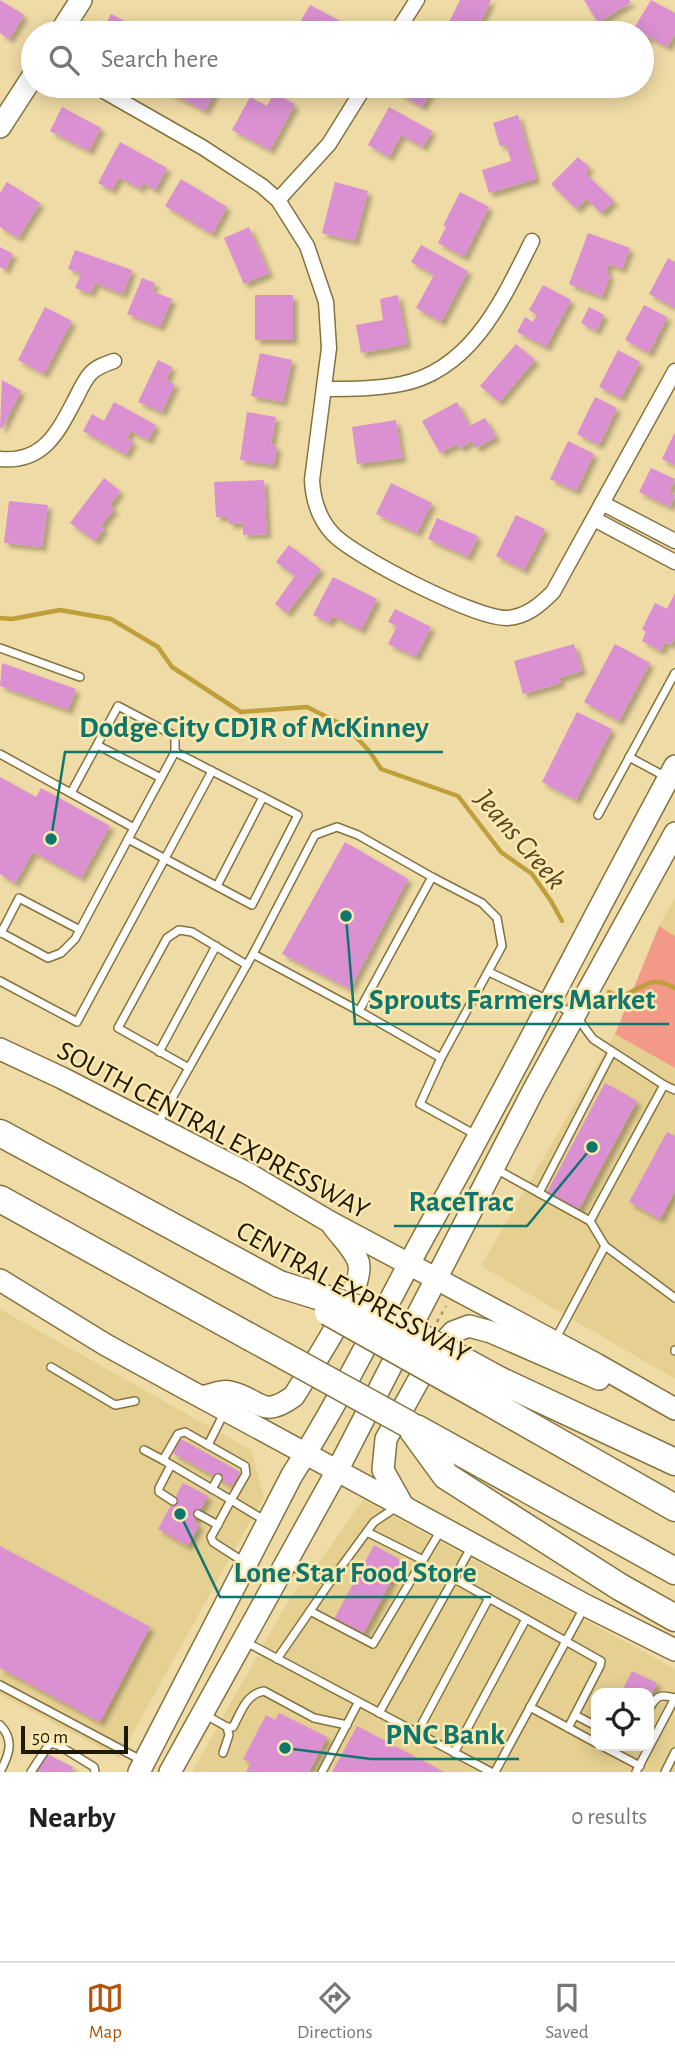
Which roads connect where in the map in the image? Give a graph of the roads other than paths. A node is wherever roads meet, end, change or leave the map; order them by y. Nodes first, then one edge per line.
1 (81, 0) edge
2 (417, 0) edge
3 (68, 21) edge
4 (404, 21) edge
5 (21, 95) edge
6 (116, 98) edge
7 (358, 98) edge
8 (0, 127) edge
9 (278, 200) junction
10 (532, 241) dead end
11 (114, 361) dead end
12 (675, 371) edge
13 (325, 389) junction
14 (0, 459) edge
15 (602, 503) junction
16 (594, 519) junction
17 (675, 541) edge
18 (671, 559) edge
19 (0, 648) edge
20 (675, 673) edge
21 (80, 677) dead end
22 (97, 744) junction
23 (176, 752) junction
24 (0, 754) edge
25 (629, 757) junction
26 (212, 771) junction
27 (672, 772) edge
28 (162, 778) junction
29 (71, 793) junction
30 (262, 797) junction
31 (598, 815) dead end
32 (134, 828) junction
33 (675, 832) edge
34 (128, 839) junction
35 (165, 859) junction
36 (432, 877) junction
37 (217, 886) junction
38 (80, 930) junction
39 (1, 932) edge
40 (216, 946) junction
41 (253, 954) junction
42 (247, 965) junction
43 (489, 972) junction
44 (0, 981) edge
45 (552, 1002) junction
46 (359, 1011) junction
47 (576, 1016) junction
48 (0, 1049) edge
49 (159, 1052) junction
50 (612, 1052) junction
51 (441, 1058) junction
52 (189, 1068) junction
53 (664, 1085) junction
54 (675, 1090) edge
55 (0, 1119) edge
56 (156, 1127) junction
57 (0, 1133) edge
58 (478, 1136) junction
59 (494, 1168) junction
60 (68, 1170) junction
61 (539, 1193) junction
62 (0, 1199) edge
63 (32, 1217) junction
64 (0, 1218) edge
65 (590, 1221) junction
66 (330, 1222) junction
67 (605, 1247) junction
68 (410, 1265) junction
69 (0, 1280) edge
70 (437, 1280) junction
71 (675, 1298) edge
72 (554, 1341) junction
73 (51, 1367) dead end
74 (491, 1389) junction
75 (202, 1396) junction
76 (135, 1401) dead end
77 (226, 1410) junction
78 (675, 1411) edge
79 (408, 1424) junction
80 (210, 1449) junction
81 (144, 1450) dead end
82 (307, 1452) junction
83 (184, 1459) dead end
84 (163, 1460) junction
85 (675, 1462) edge
86 (175, 1467) junction
87 (201, 1469) dead end
88 (338, 1469) junction
89 (218, 1478) dead end
90 (195, 1479) junction
91 (212, 1489) junction
92 (231, 1500) junction
93 (173, 1501) dead end
94 (402, 1504) junction
95 (675, 1508) edge
96 (198, 1514) dead end
97 (268, 1522) junction
98 (218, 1525) junction
99 (443, 1527) junction
100 (367, 1532) junction
101 (473, 1543) junction
102 (423, 1560) junction
103 (247, 1564) junction
104 (286, 1564) junction
105 (675, 1571) edge
106 (453, 1578) junction
107 (330, 1582) junction
108 (489, 1598) junction
109 (585, 1605) junction
110 (310, 1611) junction
111 (675, 1618) edge
112 (526, 1619) junction
113 (244, 1641) junction
114 (566, 1641) junction
115 (675, 1650) edge
116 (277, 1659) junction
117 (0, 1685) edge
118 (675, 1698) edge
119 (654, 1700) edge
120 (358, 1703) junction
121 (530, 1707) junction
122 (379, 1713) junction
123 (203, 1714) junction
124 (575, 1715) junction
125 (591, 1723) edge
126 (0, 1725) edge
127 (347, 1725) junction
128 (227, 1727) junction
129 (568, 1728) junction
130 (416, 1733) junction
131 (591, 1740) edge
132 (610, 1751) edge
133 (675, 1752) edge
134 (223, 1753) dead end
135 (454, 1753) junction
136 (148, 1769) edge
137 (639, 1770) edge
138 (0, 1772) edge
139 (32, 1772) edge
140 (95, 1772) edge
141 (170, 1772) edge
142 (322, 1772) edge
143 (493, 1772) edge
144 (665, 1772) edge

1 - 3 main road
2 - 4 street
5 - 8 main road
6 - 9 street
7 - 9 street
9 - 13 street
10 - 13 street
11 - 14 street
12 - 15 street
13 - 16 street
15 - 16 street
15 - 17 street
16 - 18 street
19 - 21 lane
20 - 25 lane
22 - 23 lane
22 - 28 lane
22 - 29 lane
23 - 26 lane
23 - 28 lane
24 - 29 lane
25 - 27 lane
25 - 31 lane
26 - 30 lane
26 - 35 lane
27 - 45 main road
28 - 32 lane
29 - 32 lane
30 - 37 lane
30 - 37 lane
32 - 34 lane
33 - 47 main road
34 - 35 lane
34 - 38 lane
35 - 37 lane
35 - 44 lane
36 - 41 lane
36 - 43 lane
36 - 46 lane
38 - 39 lane
38 - 39 lane
40 - 42 lane
40 - 49 lane
40 - 49 lane
41 - 42 lane
41 - 46 lane
42 - 52 lane
43 - 45 lane
43 - 51 lane
45 - 47 lane
45 - 58 main road
46 - 51 lane
47 - 50 lane
47 - 59 main road
48 - 56 main road, SOUTH CENTRAL EXPRESSWAY
49 - 52 lane
50 - 53 lane
50 - 61 lane
51 - 58 lane
52 - 56 lane
53 - 54 lane
53 - 65 lane
55 - 60 highway
56 - 66 main road, SOUTH CENTRAL EXPRESSWAY
57 - 60 highway, CENTRAL EXPRESSWAY
58 - 68 main road
59 - 61 lane
59 - 70 main road
60 - 74 highway, CENTRAL EXPRESSWAY, bridge
61 - 65 lane
62 - 63 highway
63 - 64 highway
63 - 79 highway, bridge
65 - 67 lane
66 - 68 main road, SOUTH CENTRAL EXPRESSWAY
66 - 75 main road
67 - 71 lane
67 - 72 lane
68 - 70 main road, SOUTH CENTRAL EXPRESSWAY
68 - 82 main road
69 - 75 main road
70 - 72 main road, SOUTH CENTRAL EXPRESSWAY
70 - 88 main road
72 - 78 main road, SOUTH CENTRAL EXPRESSWAY
73 - 76 lane
74 - 85 highway
74 - 95 highway, CENTRAL EXPRESSWAY
75 - 77 main road
77 - 80 lane
77 - 82 main road
78 - 94 main road
79 - 105 highway
79 - 111 highway
80 - 84 lane
80 - 92 lane
81 - 84 lane
82 - 88 main road
82 - 97 main road
83 - 86 lane
84 - 86 lane
86 - 90 lane
86 - 93 lane
87 - 90 lane
88 - 94 main road
88 - 104 main road
89 - 91 lane
90 - 91 lane
91 - 92 lane
92 - 97 lane
92 - 98 lane
94 - 99 main road
94 - 100 lane
96 - 98 lane
97 - 103 main road
98 - 103 lane
99 - 101 main road
99 - 102 lane
100 - 102 lane
100 - 107 lane
101 - 106 lane
101 - 109 main road
102 - 110 lane
103 - 136 main road
104 - 107 lane
104 - 113 main road
106 - 108 lane
106 - 122 lane
107 - 110 lane
108 - 112 lane
108 - 130 lane
109 - 114 lane
109 - 115 main road
110 - 116 lane
112 - 114 lane
112 - 135 lane
113 - 116 lane
113 - 123 main road
114 - 121 lane
114 - 124 lane
116 - 120 lane
117 - 136 lane
118 - 119 lane
118 - 137 lane
120 - 122 lane
120 - 127 lane
121 - 129 lane
121 - 143 lane
122 - 130 lane
123 - 128 lane
123 - 141 main road
124 - 125 lane
124 - 129 lane
126 - 138 lane
127 - 128 lane
127 - 142 lane
128 - 134 lane
129 - 131 lane
130 - 135 lane
132 - 137 lane
133 - 144 lane
135 - 143 lane
139 - 140 lane

